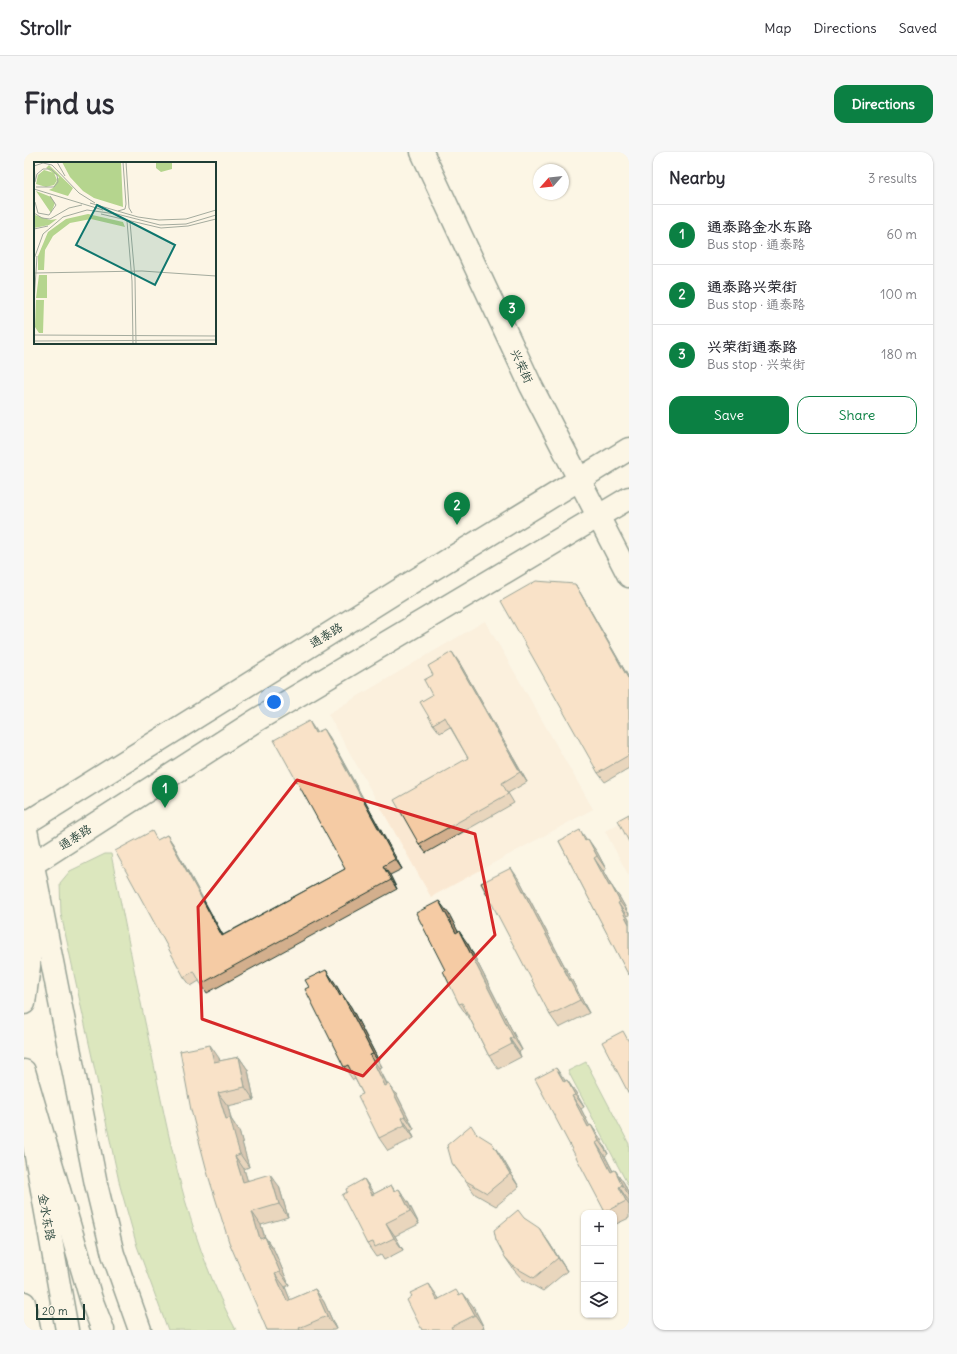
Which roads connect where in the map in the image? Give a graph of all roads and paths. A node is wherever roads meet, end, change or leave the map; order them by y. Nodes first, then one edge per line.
1 (422, 152) edge
2 (629, 448) edge
3 (579, 479) junction
4 (629, 498) edge
5 (598, 516) junction
6 (629, 576) edge
7 (24, 822) edge
8 (33, 864) junction
9 (24, 1004) edge
10 (24, 1071) edge
11 (24, 1088) edge
12 (24, 1303) edge
13 (67, 1328) edge
14 (29, 1330) edge
15 (103, 1330) edge
16 (140, 1330) edge

1 - 3 main road, 兴荣街
2 - 3 main road, 通泰路
3 - 5 main road, 兴荣街
3 - 7 main road, 通泰路
4 - 5 main road, 通泰路
5 - 6 main road, 兴荣街
5 - 8 main road, 通泰路
7 - 8 main road
8 - 9 main road
8 - 16 main road
10 - 15 main road
11 - 13 main road, 金水东路
12 - 14 main road

